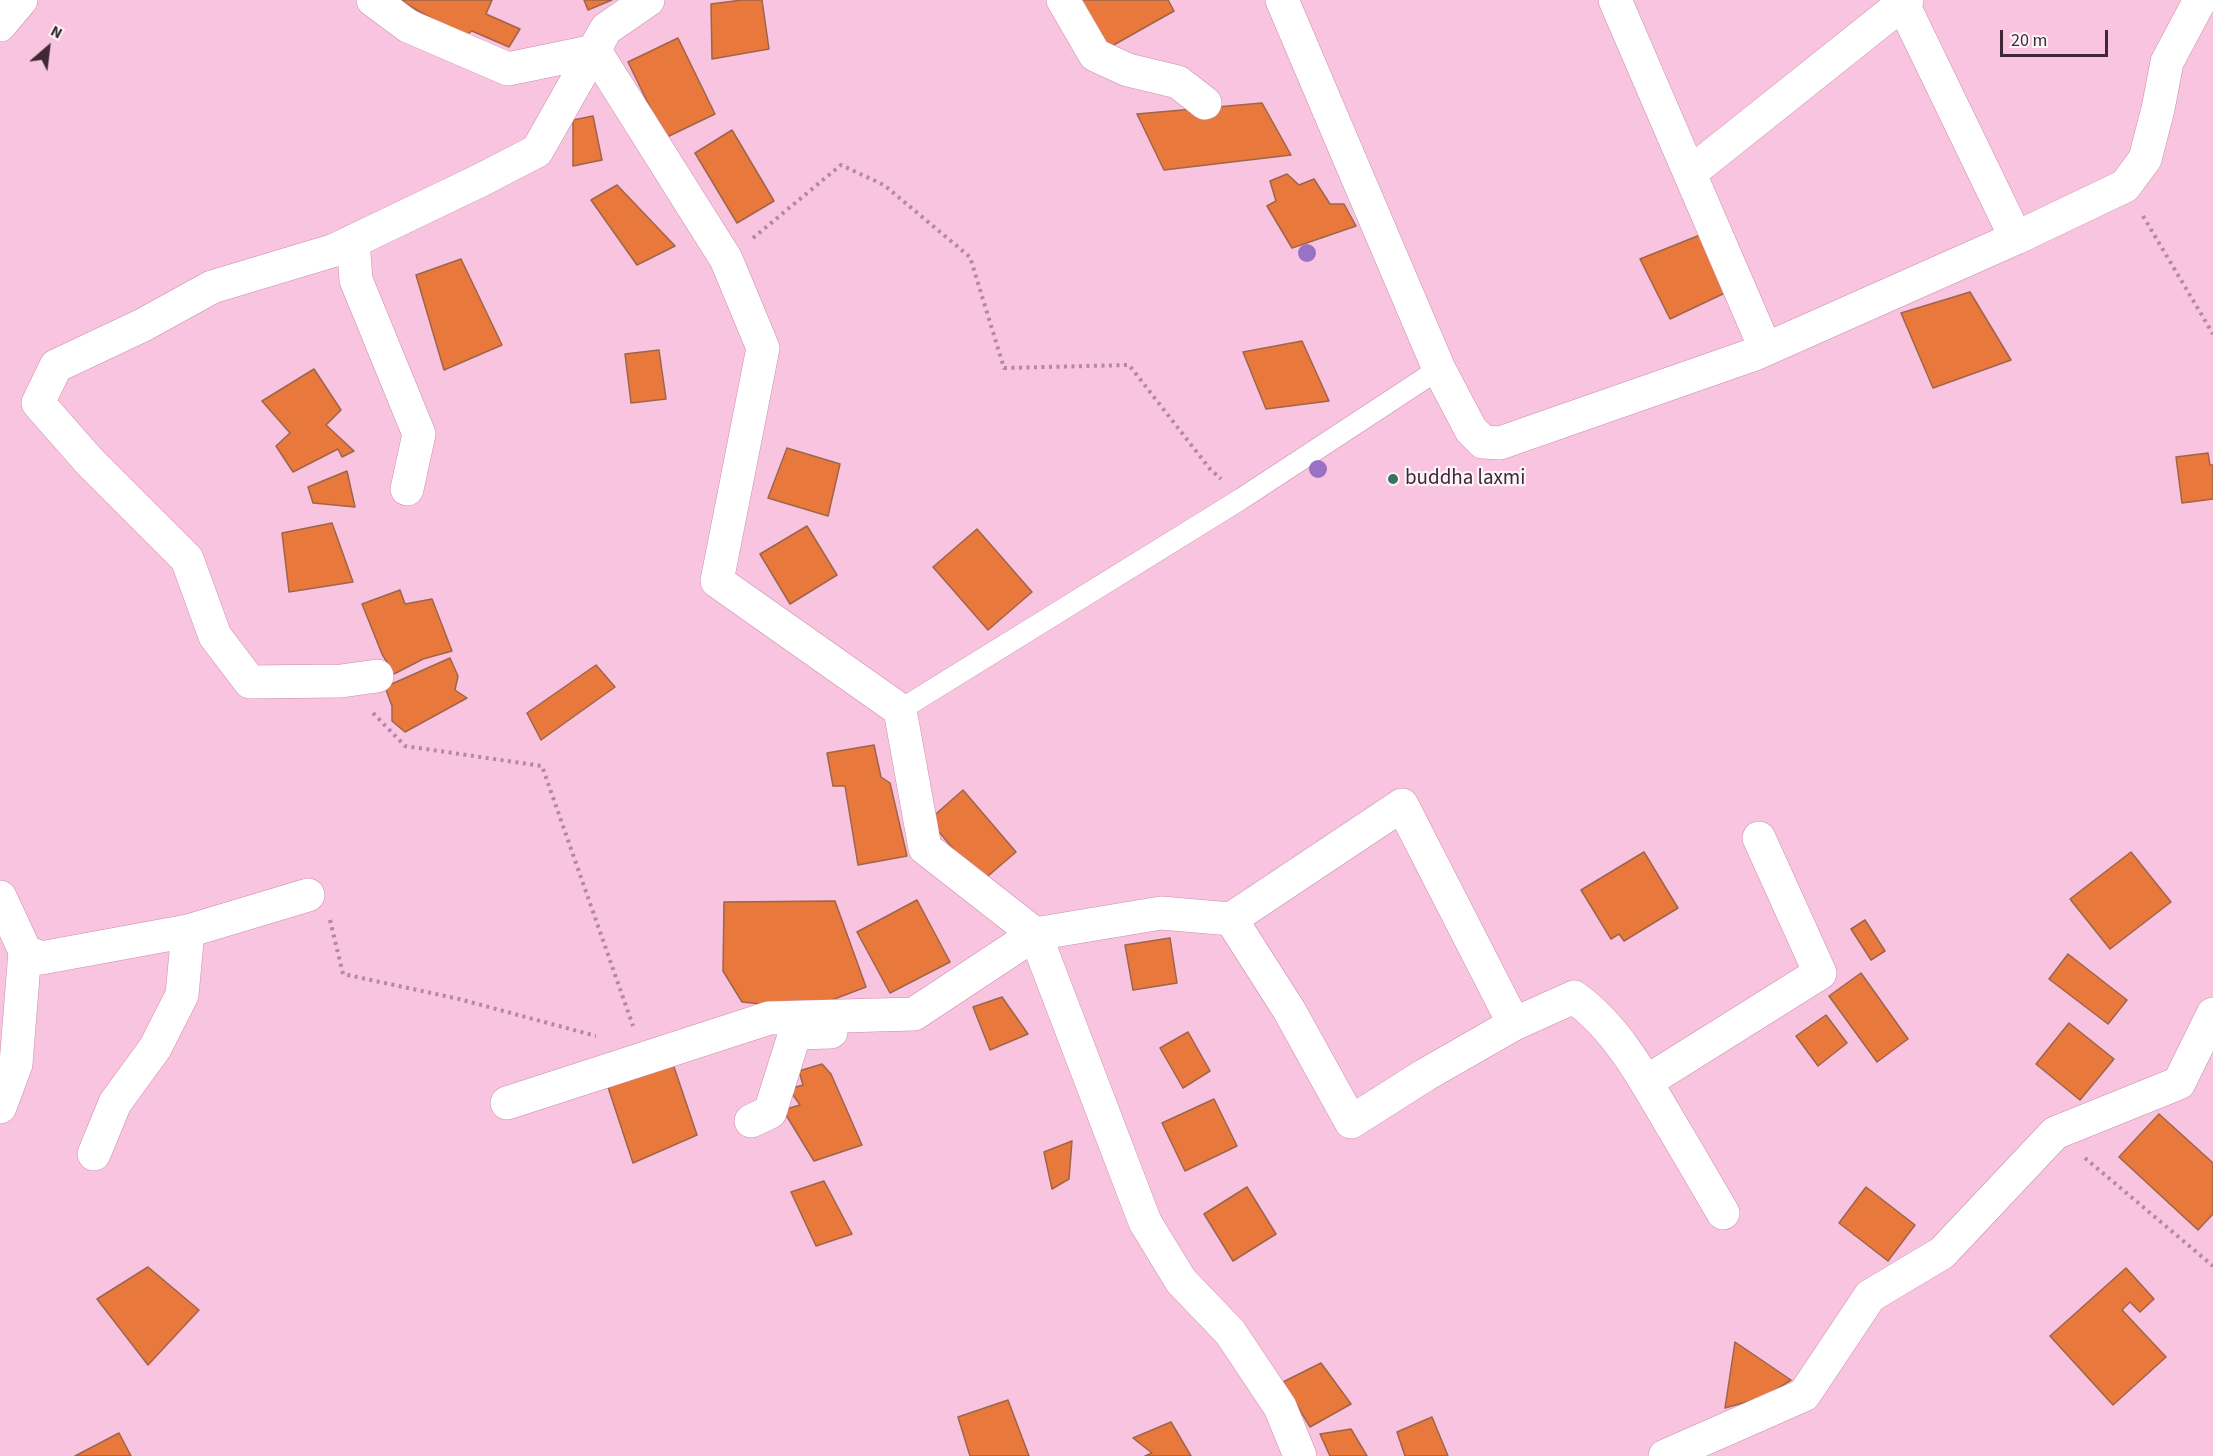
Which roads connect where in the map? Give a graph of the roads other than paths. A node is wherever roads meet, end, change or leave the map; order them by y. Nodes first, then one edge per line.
1 (21, 0) edge
2 (372, 0) edge
3 (648, 0) edge
4 (1063, 0) edge
5 (1282, 0) edge
6 (1615, 0) edge
7 (2200, 0) edge
8 (1903, 1) edge
9 (0, 25) edge
10 (595, 51) junction
11 (1205, 103) dead end
12 (1690, 173) junction
13 (2016, 238) junction
14 (353, 241) junction
15 (1765, 348) junction
16 (1439, 369) junction
17 (407, 489) dead end
18 (377, 676) dead end
19 (900, 710) junction
20 (1759, 838) dead end
21 (308, 895) road end
22 (0, 897) edge
23 (1231, 919) junction
24 (188, 931) junction
25 (1035, 934) junction
26 (25, 951) junction
27 (914, 1014) junction
28 (2213, 1014) edge
29 (1514, 1024) junction
30 (1646, 1082) junction
31 (507, 1103) dead end
32 (0, 1107) edge
33 (751, 1121) dead end
34 (94, 1154) dead end
35 (1723, 1213) dead end
36 (1300, 1456) edge
37 (1665, 1456) edge

1 - 9 street
2 - 10 street
3 - 10 street
4 - 11 street
5 - 16 street
6 - 12 street
7 - 13 street
8 - 12 street
8 - 13 street
10 - 14 street
10 - 19 street
12 - 15 street
13 - 15 street
14 - 17 street
14 - 18 street
15 - 16 street
16 - 19 lane
19 - 25 street
20 - 30 street
21 - 24 street
22 - 26 street
23 - 25 street
23 - 29 street
23 - 29 street
24 - 26 street
24 - 34 street
25 - 27 street
25 - 36 street
26 - 32 street
27 - 31 street
27 - 33 street
28 - 37 street
29 - 30 street
30 - 35 street

